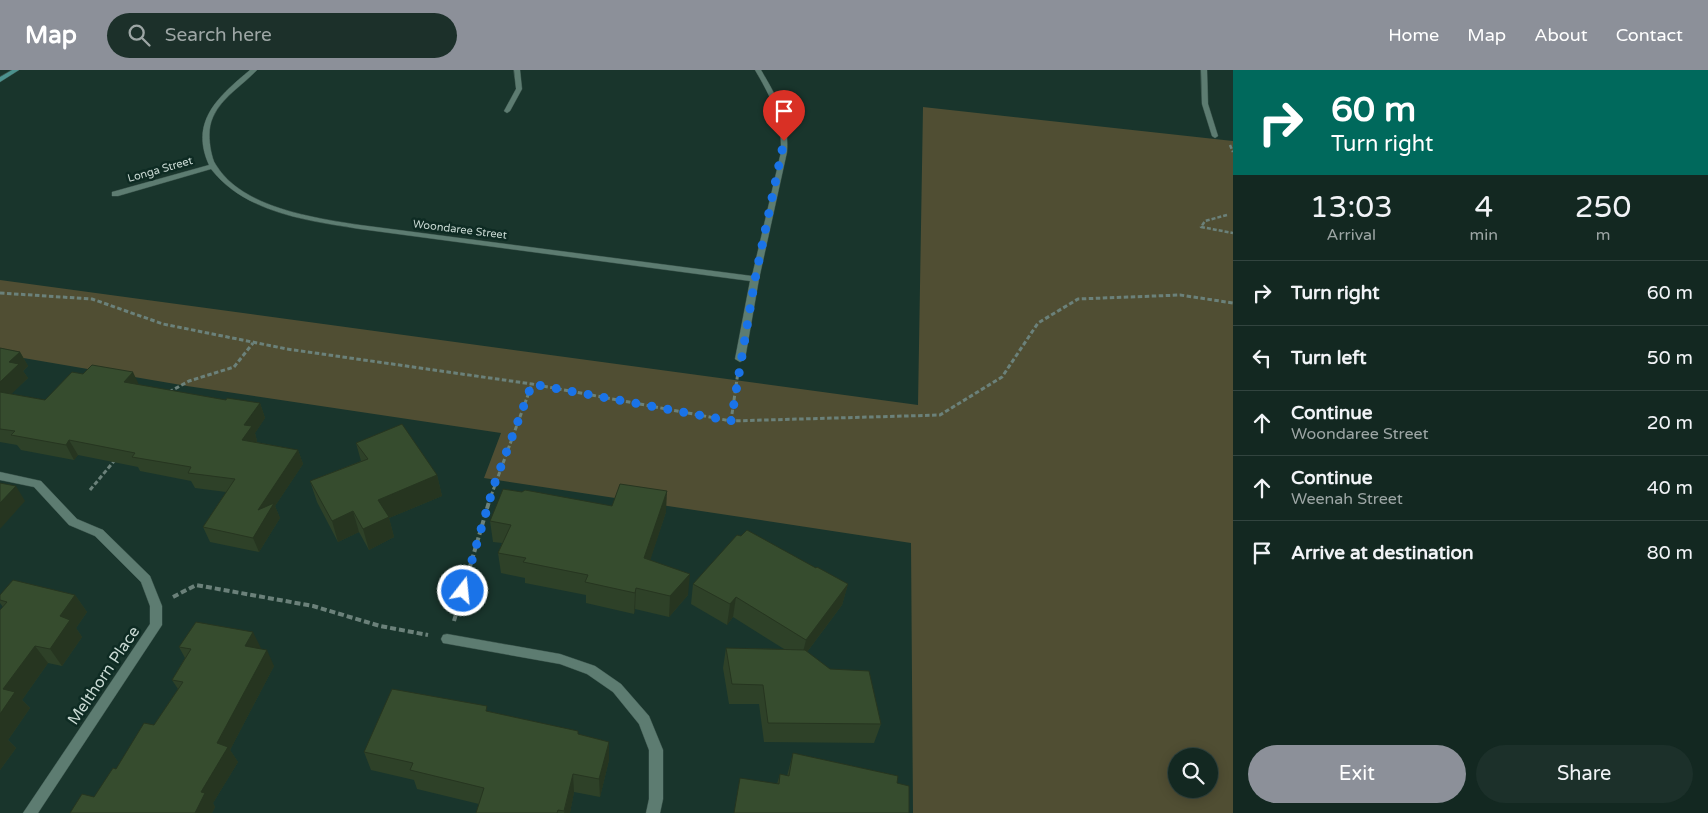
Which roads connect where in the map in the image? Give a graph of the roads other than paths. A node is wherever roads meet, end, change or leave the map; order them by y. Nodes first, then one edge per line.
1 (16, 70) edge
2 (254, 70) edge
3 (517, 70) edge
4 (758, 70) edge
5 (1195, 70) edge
6 (1204, 71) edge
7 (0, 80) edge
8 (508, 111) dead end
9 (1215, 136) dead end
10 (211, 167) junction
11 (115, 194) dead end
12 (755, 279) junction
13 (740, 359) road end
14 (0, 476) edge
15 (447, 639) road end
16 (30, 813) edge
17 (653, 813) edge

1 - 7 main road
2 - 10 street
3 - 8 street
4 - 12 street
5 - 6 street
6 - 9 street
10 - 11 street, Longa Street
10 - 12 street, Woondaree Street
12 - 13 street
14 - 16 street, Melthorn Place
15 - 17 street

